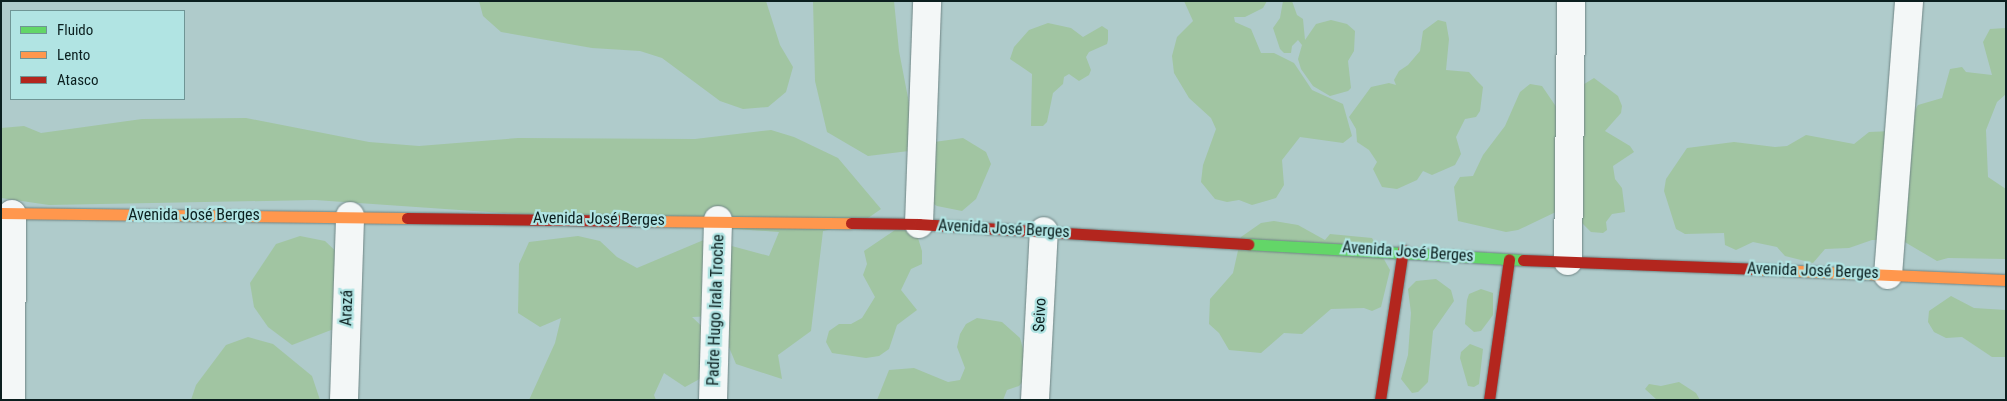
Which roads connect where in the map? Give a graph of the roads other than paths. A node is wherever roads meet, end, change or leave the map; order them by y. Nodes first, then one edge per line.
1 (927, 1) edge
2 (1571, 1) edge
3 (1909, 1) edge
4 (7, 213) edge
5 (350, 216) junction
6 (718, 220) junction
7 (919, 224) junction
8 (1044, 231) junction
9 (1403, 250) junction
10 (1509, 259) junction
11 (1568, 261) junction
12 (1888, 275) junction
13 (2006, 280) edge
14 (11, 400) edge
15 (344, 400) edge
16 (713, 400) edge
17 (1035, 400) edge
18 (1380, 400) edge
19 (1489, 400) edge

1 - 7 street
2 - 11 street
3 - 12 street
4 - 5 street, Avenida José Berges
4 - 14 street
5 - 6 street, Avenida José Berges
5 - 15 street, Arazá
6 - 7 street, Avenida José Berges
6 - 16 street, Padre Hugo Irala Troche
7 - 8 street, Avenida José Berges
8 - 9 street, Avenida José Berges
8 - 17 street, Seivo
9 - 10 street, Avenida José Berges
9 - 18 street
10 - 11 street, Avenida José Berges
10 - 19 street
11 - 12 street, Avenida José Berges
12 - 13 street, Avenida José Berges

